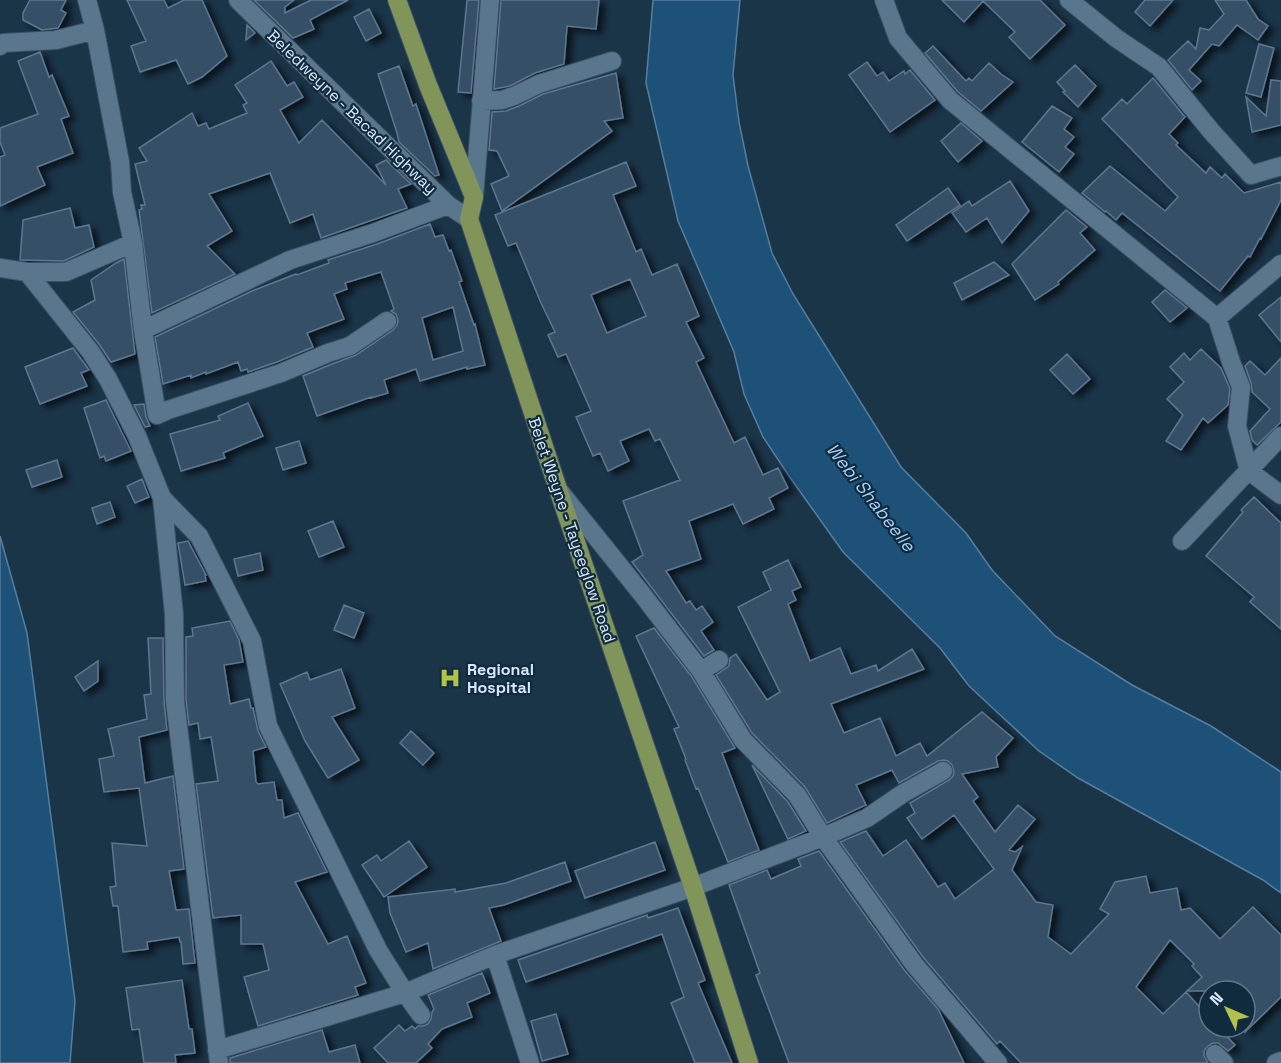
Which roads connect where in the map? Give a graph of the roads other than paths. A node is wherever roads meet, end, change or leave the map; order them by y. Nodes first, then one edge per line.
1 (87, 0) edge
2 (238, 0) edge
3 (397, 0) edge
4 (490, 0) edge
5 (884, 0) edge
6 (1069, 0) edge
7 (95, 30) junction
8 (0, 46) edge
9 (612, 61) dead end
10 (481, 101) junction
11 (1281, 166) edge
12 (474, 197) junction
13 (448, 205) junction
14 (469, 219) junction
15 (134, 243) junction
16 (1281, 264) edge
17 (0, 268) edge
18 (27, 272) junction
19 (1217, 318) junction
20 (387, 321) dead end
21 (143, 330) junction
22 (1281, 436) edge
23 (1249, 471) junction
24 (559, 492) junction
25 (1281, 495) edge
26 (162, 498) junction
27 (1182, 541) dead end
28 (719, 660) dead end
29 (701, 672) junction
30 (943, 771) dead end
31 (824, 837) junction
32 (693, 887) junction
33 (495, 955) junction
34 (405, 993) junction
35 (421, 1015) dead end
36 (218, 1057) edge
37 (1281, 1061) edge
38 (530, 1063) edge
39 (749, 1063) edge
40 (998, 1063) edge
41 (1276, 1063) edge

1 - 7 street
2 - 13 street, Beledweyne - Bacad Highway
3 - 12 main road
4 - 10 street
5 - 19 street
6 - 11 street
7 - 8 street
7 - 15 street
9 - 10 street
10 - 12 street
12 - 14 main road
13 - 14 street, Beledweyne - Bacad Highway
13 - 21 street
14 - 24 main road, Belet Weyne - Tayeeglow Road
15 - 18 street
15 - 21 street
16 - 19 street
17 - 18 street
18 - 26 street
19 - 23 street
20 - 21 street
22 - 23 street
23 - 25 street
23 - 27 street
24 - 29 street
24 - 32 main road, Belet Weyne - Tayeeglow Road
26 - 34 street
26 - 36 street
28 - 29 street
29 - 31 street
30 - 31 street
31 - 32 street
31 - 40 street
32 - 33 street
32 - 39 main road, Belet Weyne - Tayeeglow Road
33 - 34 street
33 - 38 street
34 - 35 street
34 - 36 street
37 - 41 street

